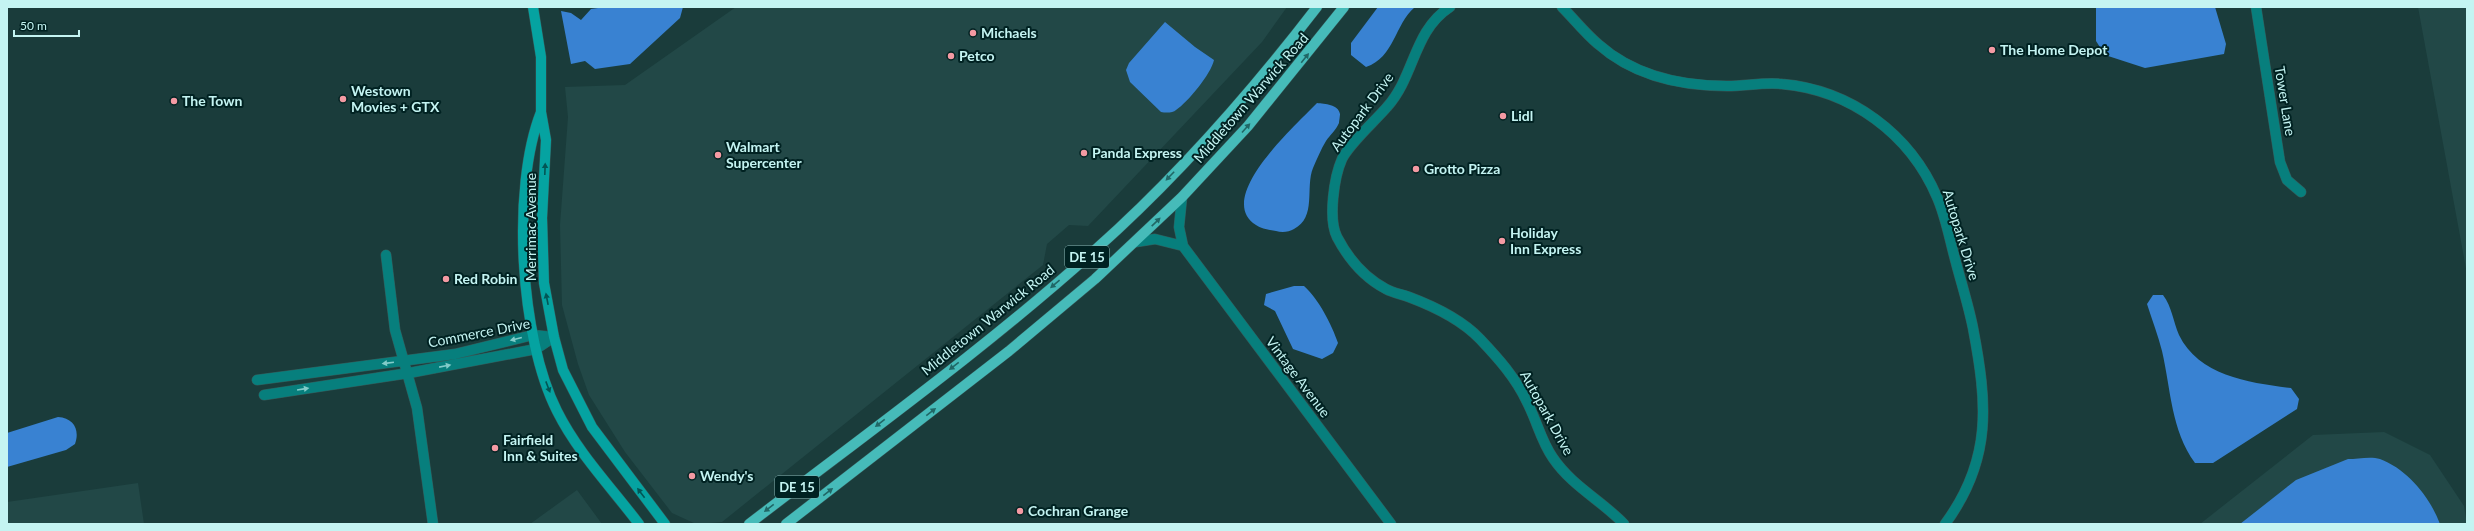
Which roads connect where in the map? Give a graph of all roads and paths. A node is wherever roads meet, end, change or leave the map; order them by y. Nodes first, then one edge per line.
1 (533, 7) edge
2 (1317, 7) edge
3 (1344, 7) edge
4 (1450, 7) edge
5 (1562, 7) edge
6 (2256, 7) edge
7 (541, 112) junction
8 (2301, 192) dead end
9 (1182, 197) junction
10 (1136, 242) junction
11 (1183, 246) junction
12 (386, 255) dead end
13 (533, 335) junction
14 (554, 337) junction
15 (536, 349) junction
16 (405, 361) junction
17 (408, 372) junction
18 (257, 380) dead end
19 (264, 395) dead end
20 (433, 524) edge
21 (639, 524) edge
22 (665, 524) edge
23 (749, 524) edge
24 (786, 524) edge
25 (1390, 524) edge
26 (1624, 524) edge
27 (1945, 524) edge

1 - 7 street, Merrimac Avenue
2 -> 23 main road, Middletown Warwick Road / DE 15
9 -> 3 main road, Middletown Warwick Road / DE 15
4 - 26 street, Autopark Drive
5 - 27 street, Autopark Drive
6 - 8 street, Tower Lane
7 - 13 street, Merrimac Avenue
14 -> 7 street, Merrimac Avenue
10 -> 9 main road, Middletown Warwick Road / DE 15
9 - 11 street, Vintage Avenue
10 - 11 street
24 -> 10 main road, Middletown Warwick Road / DE 15
11 - 25 street, Vintage Avenue
12 - 16 street
13 - 14 street, Commerce Drive
13 - 15 street, Merrimac Avenue
13 -> 16 street, Commerce Drive
14 - 15 street, Commerce Drive
22 -> 14 street, Merrimac Avenue
17 -> 15 street, Commerce Drive
15 -> 21 street, Merrimac Avenue
16 - 17 street
16 -> 18 street, Commerce Drive
19 -> 17 street, Commerce Drive
17 - 20 street

